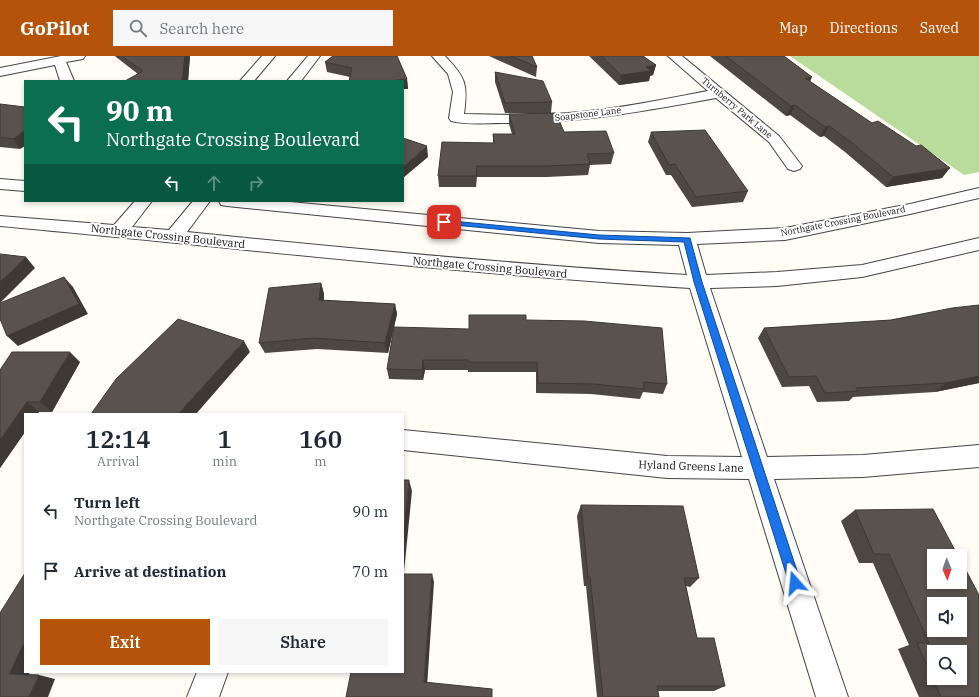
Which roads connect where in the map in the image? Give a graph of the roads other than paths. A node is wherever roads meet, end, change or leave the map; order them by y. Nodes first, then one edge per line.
1 (79, 56) edge
2 (269, 56) edge
3 (314, 56) edge
4 (438, 56) edge
5 (674, 56) edge
6 (59, 60) junction
7 (0, 72) edge
8 (67, 80) edge
9 (249, 80) edge
10 (295, 80) edge
11 (719, 93) junction
12 (794, 166) dead end
13 (0, 184) edge
14 (24, 186) edge
15 (979, 193) edge
16 (143, 202) edge
17 (201, 202) edge
18 (237, 202) edge
19 (0, 221) edge
20 (119, 231) junction
21 (174, 236) junction
22 (687, 239) junction
23 (979, 244) edge
24 (698, 282) junction
25 (404, 440) edge
26 (979, 456) edge
27 (758, 468) junction
28 (213, 673) edge
29 (203, 697) edge
30 (832, 697) edge

1 - 6 street
2 - 9 street
3 - 10 street
4 - 11 street, Soapstone Lane
5 - 11 street, Turnberry Park Lane
6 - 7 street
6 - 8 street
11 - 12 street, Turnberry Park Lane
13 - 14 street
15 - 22 street, Northgate Crossing Boulevard
16 - 20 street
17 - 21 street
18 - 22 street, Northgate Crossing Boulevard
19 - 20 street, Northgate Crossing Boulevard
20 - 21 street, Northgate Crossing Boulevard
21 - 24 street, Northgate Crossing Boulevard
22 - 24 street
23 - 24 street, Northgate Crossing Boulevard
24 - 27 street
25 - 27 street, Hyland Greens Lane
26 - 27 street, Hyland Greens Lane
27 - 30 street
28 - 29 street

